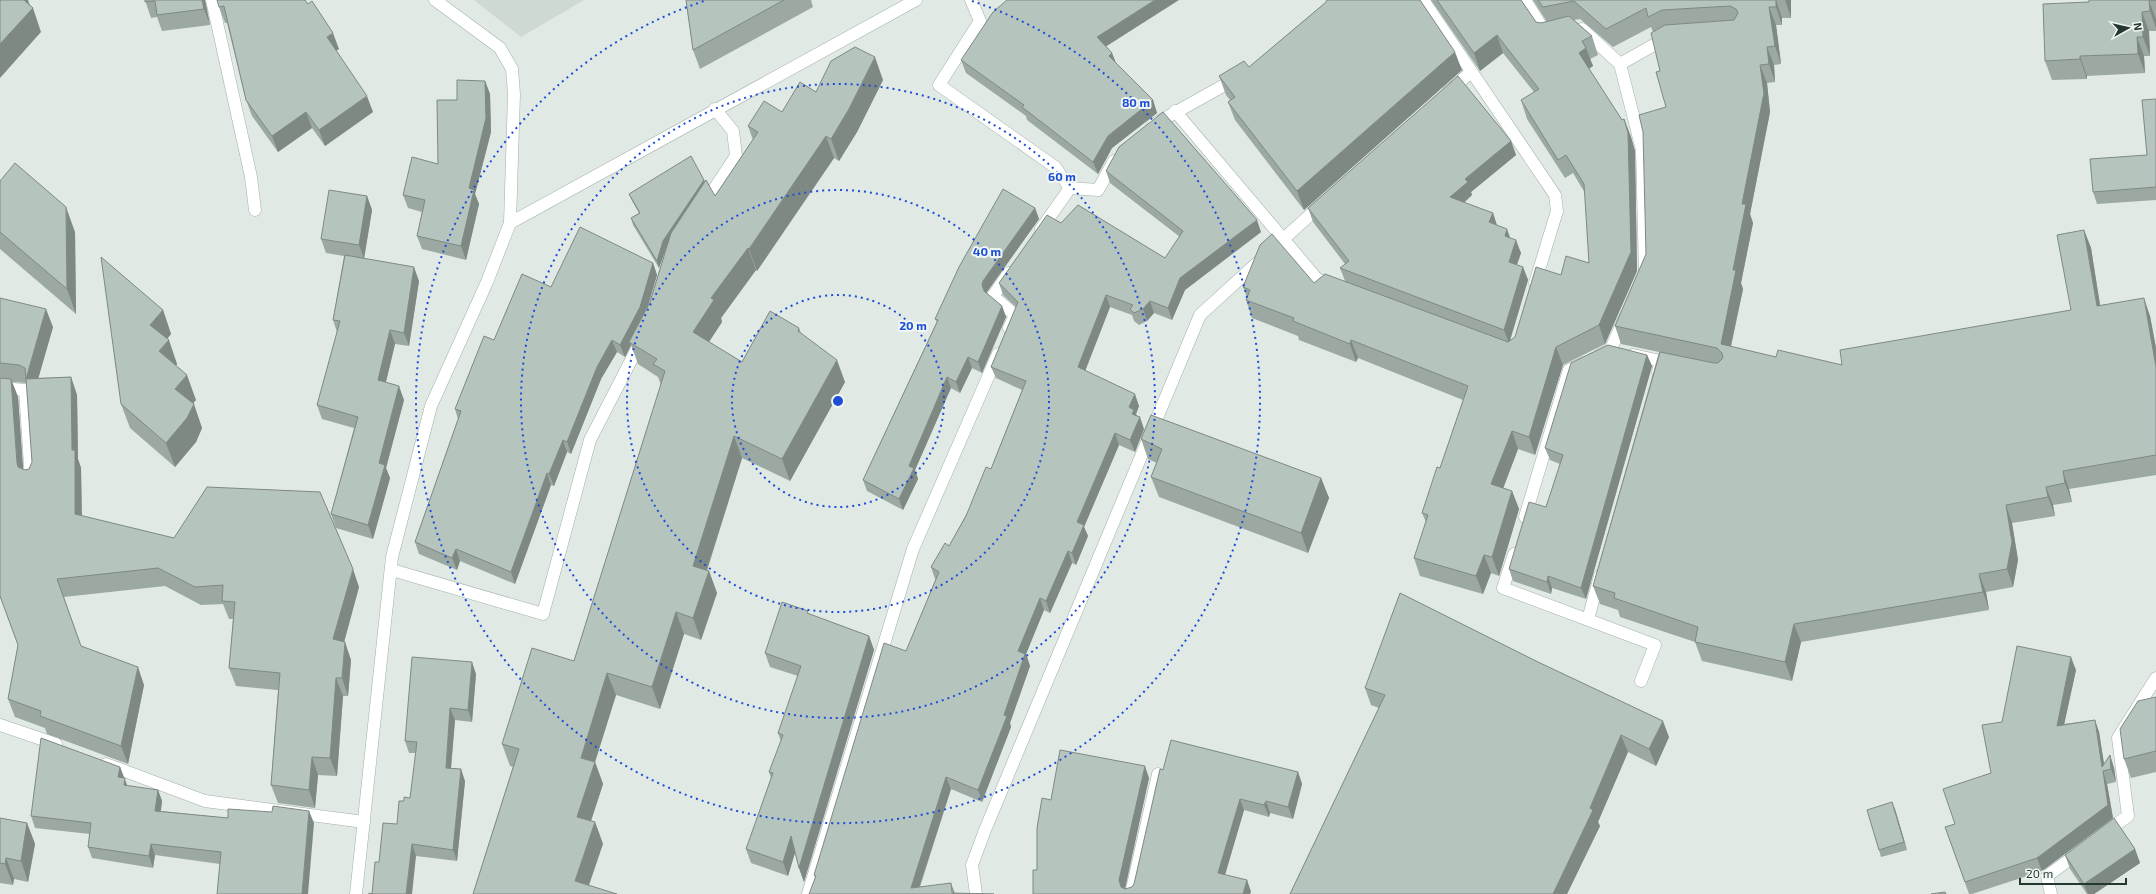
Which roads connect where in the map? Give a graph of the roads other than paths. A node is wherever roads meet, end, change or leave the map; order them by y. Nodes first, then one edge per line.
1 (212, 0) edge
2 (435, 0) edge
3 (916, 0) edge
4 (971, 0) edge
5 (1423, 0) edge
6 (1525, 0) edge
7 (1571, 27) edge
8 (1559, 30) edge
9 (1677, 35) edge
10 (1620, 64) junction
11 (1471, 72) junction
12 (1244, 74) edge
13 (1442, 98) edge
14 (715, 110) junction
15 (1175, 111) junction
16 (1146, 130) edge
17 (1123, 149) edge
18 (1070, 188) junction
19 (1330, 197) edge
20 (255, 210) dead end
21 (698, 213) edge
22 (510, 223) junction
23 (1283, 238) junction
24 (1033, 239) edge
25 (1015, 265) edge
26 (1639, 286) edge
27 (1346, 290) edge
28 (1532, 293) edge
29 (1630, 307) edge
30 (648, 329) edge
31 (1611, 349) junction
32 (1661, 362) junction
33 (1676, 365) edge
34 (1654, 384) edge
35 (0, 388) edge
36 (31, 481) edge
37 (1521, 528) edge
38 (1517, 543) edge
39 (1603, 566) edge
40 (392, 570) junction
41 (1588, 619) junction
42 (2156, 678) edge
43 (1641, 681) dead end
44 (0, 724) edge
45 (68, 749) edge
46 (97, 760) edge
47 (1158, 774) edge
48 (364, 822) junction
49 (356, 894) edge
50 (808, 894) edge
51 (976, 894) edge
52 (1132, 894) edge
53 (2051, 894) edge

1 - 20 street
2 - 22 street
3 - 14 street
4 - 18 street
5 - 11 street
6 - 8 street
7 - 10 street
9 - 10 street
10 - 26 street
11 - 13 street
11 - 28 street
12 - 15 street
14 - 21 street
14 - 22 street
15 - 16 street
15 - 23 street
17 - 18 street
18 - 24 street
19 - 23 street
22 - 40 street
23 - 27 street
23 - 51 street
25 - 50 street
29 - 31 street
30 - 40 street
31 - 32 street
31 - 37 street
32 - 33 street
32 - 34 street
35 - 36 street
38 - 41 street
39 - 41 street
40 - 48 street
41 - 43 street
42 - 53 street
44 - 45 street
46 - 48 street
47 - 52 street
48 - 49 street

